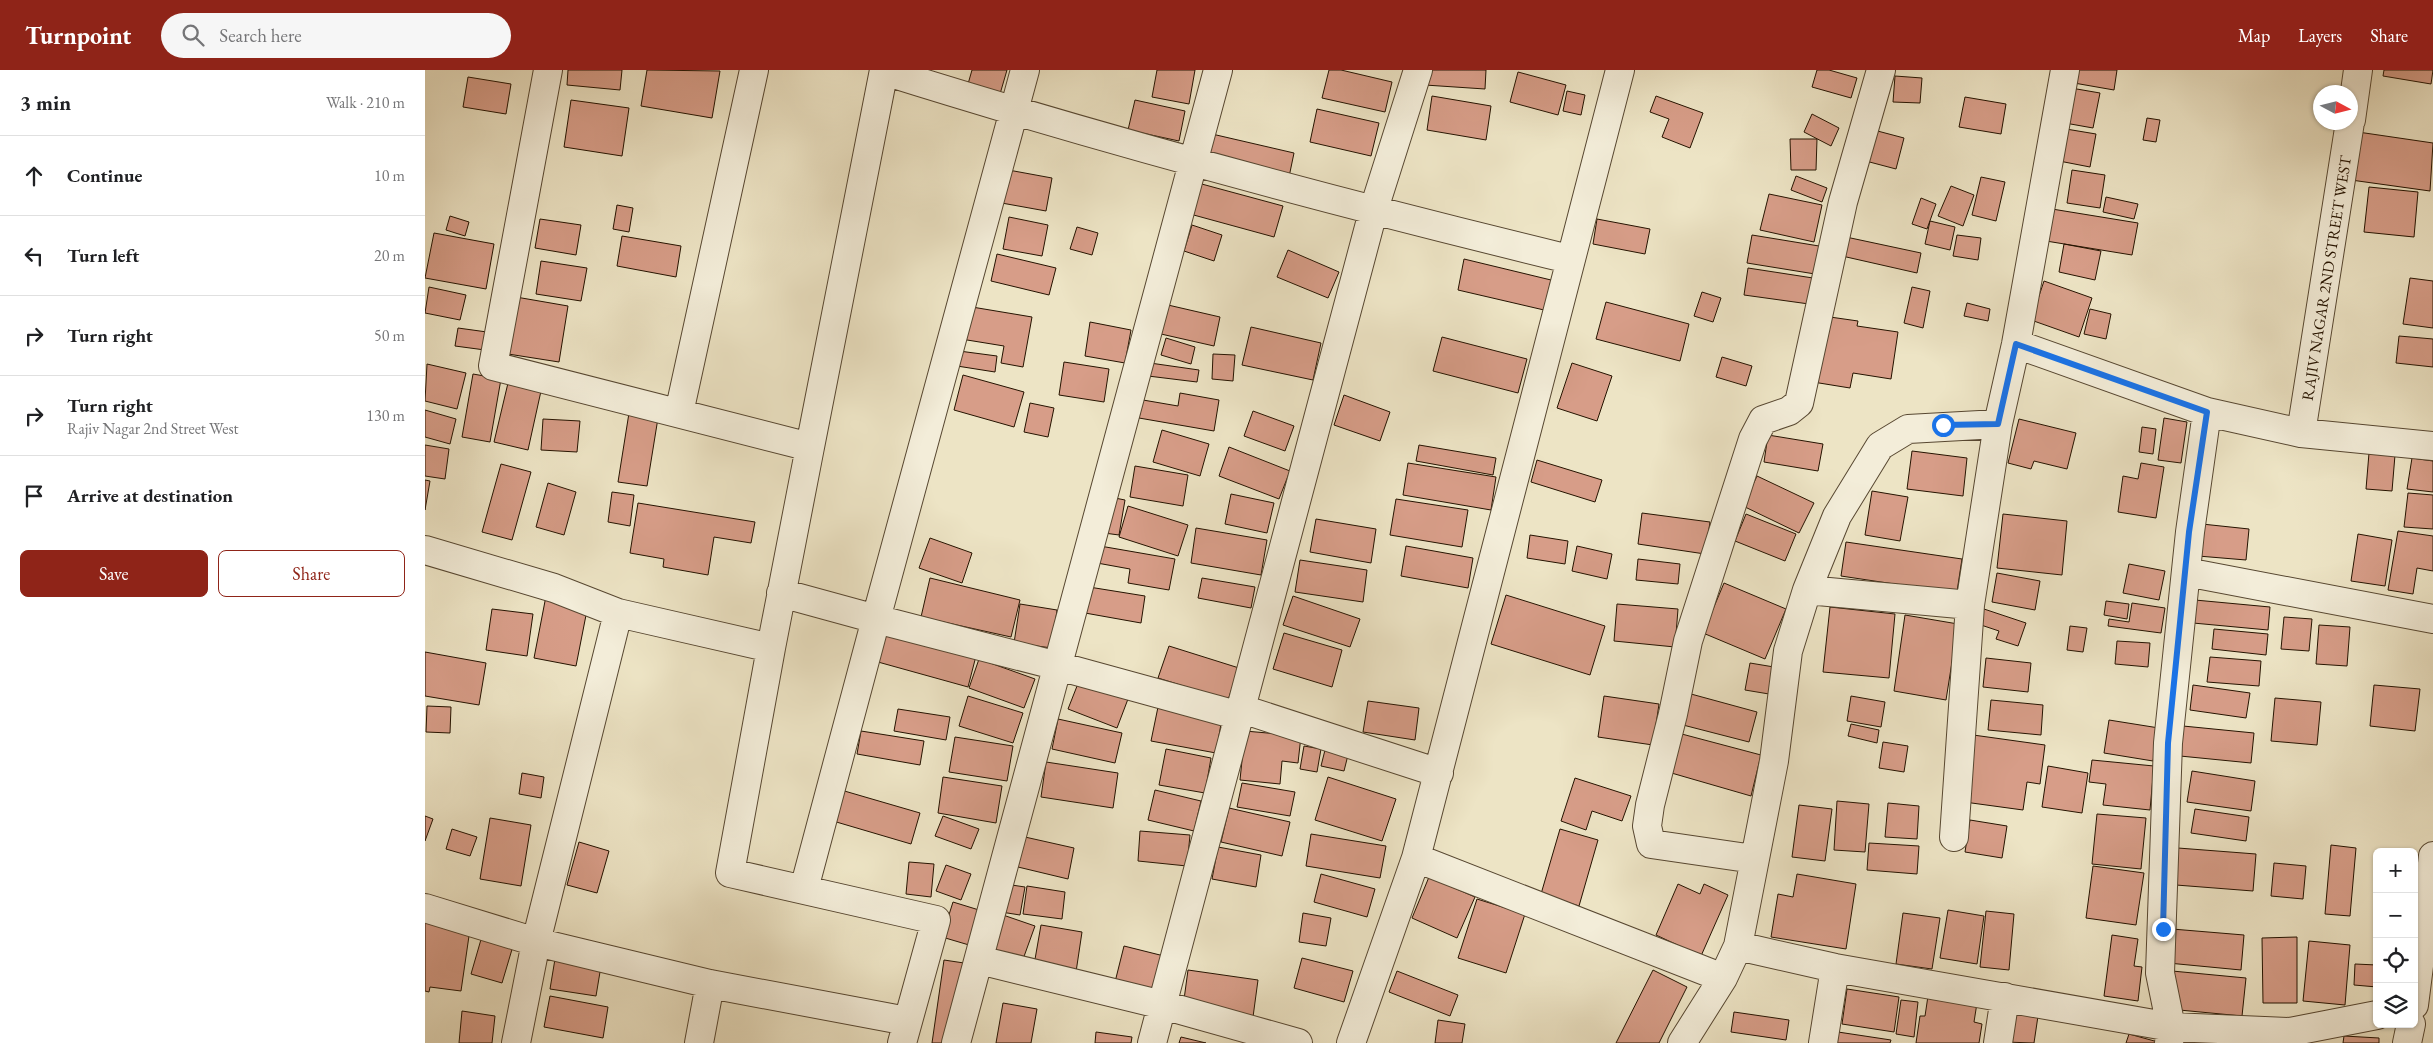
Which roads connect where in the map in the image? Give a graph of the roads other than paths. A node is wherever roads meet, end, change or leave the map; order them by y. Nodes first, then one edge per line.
1 (548, 70) edge
2 (754, 70) edge
3 (884, 70) edge
4 (1025, 70) edge
5 (1218, 70) edge
6 (1418, 70) edge
7 (1620, 70) edge
8 (1881, 70) edge
9 (2065, 70) edge
10 (2359, 70) edge
11 (2356, 85) edge
12 (1012, 111) junction
13 (2349, 130) edge
14 (1193, 161) junction
15 (1373, 212) junction
16 (1569, 259) junction
17 (2016, 344) junction
18 (2207, 412) junction
19 (679, 413) junction
20 (1998, 424) junction
21 (2301, 433) junction
22 (2433, 446) edge
23 (810, 447) junction
24 (425, 550) edge
25 (2186, 572) junction
26 (1807, 590) junction
27 (781, 593) junction
28 (1970, 605) junction
29 (618, 613) junction
30 (876, 619) junction
31 (2433, 619) edge
32 (771, 648) junction
33 (1058, 666) junction
34 (1241, 712) junction
35 (1439, 772) junction
36 (1954, 837) dead end
37 (2433, 856) edge
38 (1416, 858) junction
39 (1754, 860) junction
40 (804, 889) junction
41 (425, 908) edge
42 (535, 942) junction
43 (1738, 946) junction
44 (979, 960) junction
45 (1835, 968) junction
46 (1723, 978) junction
47 (2417, 983) edge
48 (710, 984) junction
49 (2005, 997) junction
50 (1163, 1004) junction
51 (2373, 1016) edge
52 (2410, 1028) edge
53 (905, 1032) edge
54 (2170, 1035) edge
55 (516, 1043) edge
56 (699, 1043) edge
57 (956, 1043) edge
58 (1152, 1043) edge
59 (1298, 1043) edge
60 (1351, 1043) edge
61 (1682, 1043) edge
62 (1823, 1043) edge
63 (1998, 1043) edge
64 (2407, 1043) edge

1 - 19 street
2 - 19 street
3 - 12 street
3 - 23 street
4 - 12 street
5 - 14 street
6 - 15 street
7 - 16 street
8 - 39 street
9 - 17 street
10 - 11 street, RAJIV NAGAR 2ND STREET WEST
12 - 14 street
12 - 30 street
13 - 21 street, RAJIV NAGAR 2ND STREET WEST
14 - 15 street
14 - 33 street
15 - 16 street
15 - 34 street
16 - 35 street
17 - 18 street
17 - 20 street
18 - 21 street
18 - 25 street
19 - 23 street
20 - 26 street
20 - 28 street
21 - 22 street
23 - 27 street
24 - 29 street
25 - 31 street
25 - 54 street
26 - 28 street
26 - 39 street
27 - 30 street
27 - 32 street
28 - 36 street
29 - 32 street
29 - 42 street
30 - 33 street
30 - 40 street
32 - 40 street
33 - 34 street
33 - 44 street
34 - 35 street
34 - 50 street
35 - 38 street
37 - 47 street
38 - 46 street
38 - 60 street
39 - 43 street
40 - 53 street
41 - 42 street
42 - 48 street
42 - 55 street
43 - 45 street
43 - 46 street
44 - 50 street
44 - 57 street
45 - 49 street
45 - 62 street
46 - 61 street
48 - 53 street
48 - 56 street
49 - 54 street
49 - 63 street
50 - 58 street
50 - 59 street
51 - 54 street
52 - 64 street

